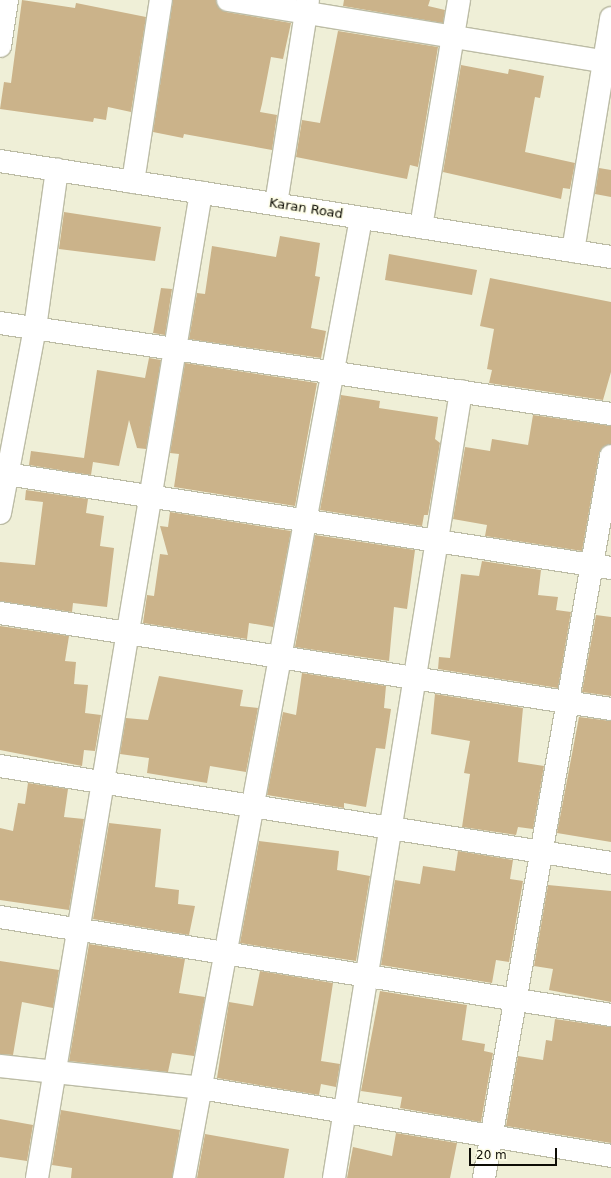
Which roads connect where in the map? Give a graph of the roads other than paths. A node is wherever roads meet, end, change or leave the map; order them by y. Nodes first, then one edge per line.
1 (7, 0) edge
2 (161, 0) edge
3 (228, 0) edge
4 (459, 0) edge
5 (307, 6) edge
6 (611, 18) edge
7 (453, 37) junction
8 (0, 46) edge
9 (607, 63) edge
10 (0, 161) edge
11 (57, 170) junction
12 (133, 182) junction
13 (201, 193) junction
14 (276, 204) junction
15 (362, 218) junction
16 (421, 227) junction
17 (573, 251) junction
18 (611, 257) edge
19 (0, 323) edge
20 (35, 328) junction
21 (175, 349) junction
22 (333, 372) junction
23 (461, 391) junction
24 (611, 414) edge
25 (611, 456) edge
26 (3, 474) edge
27 (151, 497) junction
28 (0, 513) edge
29 (305, 520) junction
30 (437, 541) junction
31 (602, 566) edge
32 (0, 613) edge
33 (130, 634) junction
34 (281, 657) junction
35 (415, 678) junction
36 (568, 702) junction
37 (611, 709) edge
38 (0, 766) edge
39 (104, 783) junction
40 (253, 806) junction
41 (392, 828) junction
42 (543, 852) junction
43 (611, 863) edge
44 (0, 917) edge
45 (80, 930) junction
46 (226, 953) junction
47 (368, 976) junction
48 (517, 1000) junction
49 (611, 1015) edge
50 (0, 1066) edge
51 (54, 1075) junction
52 (201, 1088) junction
53 (346, 1112) junction
54 (493, 1136) junction
55 (611, 1156) edge
56 (37, 1178) edge
57 (184, 1178) edge
58 (334, 1178) edge
59 (484, 1178) edge

1 - 8 street
2 - 12 street
3 - 5 street
4 - 7 street
5 - 7 street
5 - 14 street
6 - 9 street
7 - 9 street
7 - 16 street
9 - 17 street
10 - 11 street, Karan Road
11 - 12 street, Karan Road
11 - 20 street
12 - 13 street, Karan Road
13 - 14 street, Karan Road
13 - 21 street
14 - 15 street, Karan Road
15 - 16 street, Karan Road
15 - 22 street
16 - 17 street, Karan Road
17 - 18 street, Karan Road
19 - 20 street
20 - 21 street
20 - 26 street
21 - 22 street
21 - 27 street
22 - 23 street
22 - 29 street
23 - 24 street
23 - 30 street
25 - 31 street
26 - 27 street
26 - 28 street
27 - 29 street
27 - 33 street
29 - 30 street
29 - 34 street
30 - 31 street
30 - 35 street
31 - 36 street
32 - 33 street
33 - 34 street
33 - 39 street
34 - 35 street
34 - 40 street
35 - 36 street
35 - 41 street
36 - 37 street
36 - 42 street
38 - 39 street
39 - 40 street
39 - 45 street
40 - 41 street
40 - 46 street
41 - 42 street
41 - 47 street
42 - 43 street
42 - 48 street
44 - 45 street
45 - 46 street
45 - 51 street
46 - 47 street
46 - 52 street
47 - 48 street
47 - 53 street
48 - 49 street
48 - 54 street
50 - 51 street
51 - 52 street
51 - 56 street
52 - 53 street
52 - 57 street
53 - 54 street
53 - 58 street
54 - 55 street
54 - 59 street

